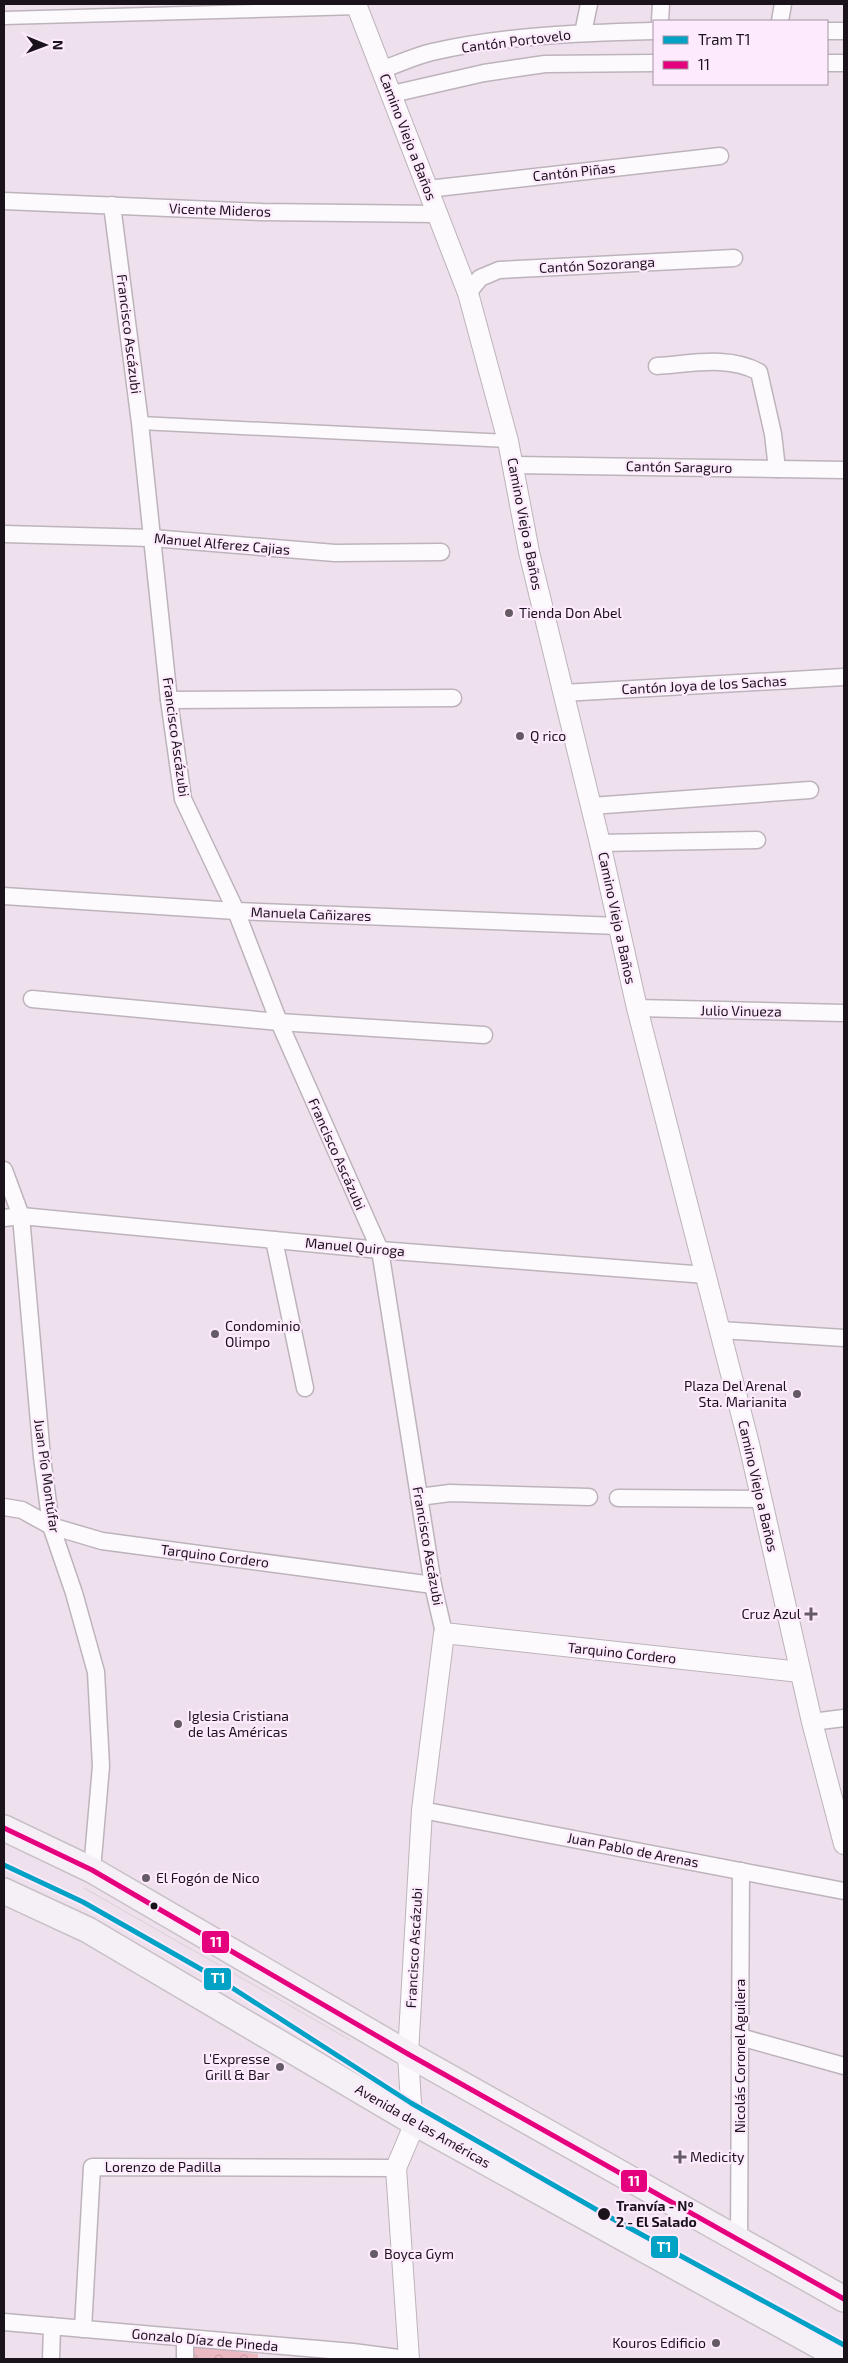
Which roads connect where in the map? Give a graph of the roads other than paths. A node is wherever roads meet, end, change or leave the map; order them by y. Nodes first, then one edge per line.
1 (588, 4) edge
2 (661, 4) edge
3 (783, 4) edge
4 (357, 6) edge
5 (4, 18) edge
6 (660, 20) edge
7 (780, 20) edge
8 (653, 31) edge
9 (828, 31) edge
10 (844, 31) edge
11 (584, 33) junction
12 (828, 62) edge
13 (653, 63) edge
14 (844, 63) edge
15 (382, 70) junction
16 (392, 94) junction
17 (720, 156) dead end
18 (428, 189) junction
19 (4, 201) edge
20 (112, 205) junction
21 (437, 214) junction
22 (734, 258) dead end
23 (468, 293) junction
24 (657, 366) dead end
25 (140, 423) junction
26 (508, 441) junction
27 (514, 465) junction
28 (777, 469) junction
29 (844, 470) edge
30 (4, 534) edge
31 (152, 538) junction
32 (441, 552) dead end
33 (844, 678) edge
34 (563, 693) junction
35 (453, 698) dead end
36 (169, 700) junction
37 (810, 790) dead end
38 (591, 806) junction
39 (757, 840) dead end
40 (600, 843) junction
41 (4, 896) edge
42 (236, 911) junction
43 (618, 926) junction
44 (32, 999) dead end
45 (637, 1008) junction
46 (844, 1013) edge
47 (279, 1022) junction
48 (484, 1035) dead end
49 (4, 1170) edge
50 (21, 1216) junction
51 (4, 1218) edge
52 (274, 1240) junction
53 (380, 1250) junction
54 (706, 1275) junction
55 (720, 1330) junction
56 (844, 1338) edge
57 (305, 1388) dead end
58 (419, 1497) junction
59 (590, 1497) dead end
60 (618, 1498) dead end
61 (762, 1499) junction
62 (4, 1507) edge
63 (51, 1526) junction
64 (432, 1584) junction
65 (444, 1633) junction
66 (800, 1672) junction
67 (844, 1718) edge
68 (812, 1722) junction
69 (422, 1810) junction
70 (4, 1828) edge
71 (844, 1844) edge
72 (92, 1870) junction
73 (741, 1871) junction
74 (4, 1891) edge
75 (844, 1891) edge
76 (740, 2037) junction
77 (408, 2054) junction
78 (844, 2066) edge
79 (416, 2123) junction
80 (396, 2168) junction
81 (739, 2241) junction
82 (844, 2299) edge
83 (4, 2322) edge
84 (52, 2326) junction
85 (83, 2329) junction
86 (185, 2338) junction
87 (270, 2352) edge
88 (51, 2359) edge
89 (185, 2359) edge
90 (408, 2359) edge
91 (843, 2359) edge

1 - 11 street
2 - 6 street
3 - 7 street
4 - 5 street
4 - 15 street, Camino Viejo a Baños
8 - 11 street, Cantón Portovelo
9 - 10 street
11 - 15 street, Cantón Portovelo
12 - 14 street
13 - 16 street, Cantón Portovelo
15 - 16 street, Camino Viejo a Baños
16 - 18 street, Camino Viejo a Baños
17 - 18 street, Cantón Piñas
18 - 21 street, Camino Viejo a Baños
19 - 20 street, Vicente Mideros
20 - 21 street, Vicente Mideros
20 - 25 street, Francisco Ascázubi
21 - 23 street, Camino Viejo a Baños
22 - 23 street, Cantón Sozoranga
23 - 26 street, Camino Viejo a Baños
24 - 28 street
25 - 26 street
25 - 31 street, Francisco Ascázubi
26 - 27 street, Camino Viejo a Baños
27 - 28 street, Cantón Saraguro
27 - 34 street, Camino Viejo a Baños
28 - 29 street, Cantón Saraguro
30 - 31 street, Manuel Alferez Cajias
31 - 32 street, Manuel Alferez Cajias
31 - 36 street, Francisco Ascázubi
33 - 34 street, Cantón Joya de los Sachas
34 - 38 street, Camino Viejo a Baños
35 - 36 street
36 - 42 street, Francisco Ascázubi
37 - 38 street
38 - 40 street, Camino Viejo a Baños
39 - 40 street
40 - 43 street, Camino Viejo a Baños
41 - 42 street, Manuela Cañizares
42 - 43 street, Manuela Cañizares
42 - 47 street, Francisco Ascázubi
43 - 45 street, Camino Viejo a Baños
44 - 47 street
45 - 46 street, Julio Vinueza
45 - 54 street, Camino Viejo a Baños
47 - 48 street
47 - 53 street, Francisco Ascázubi
49 - 50 street, Juan Pío Montúfar
50 - 51 street, Manuel Quiroga
50 - 52 street, Manuel Quiroga
50 - 63 street, Juan Pío Montúfar
52 - 53 street, Manuel Quiroga
52 - 57 street
53 - 54 street, Manuel Quiroga
53 - 58 street, Francisco Ascázubi
54 - 55 street, Camino Viejo a Baños
55 - 56 street
55 - 61 street, Camino Viejo a Baños
58 - 59 street
58 - 64 street, Francisco Ascázubi
60 - 61 street
61 - 66 street, Camino Viejo a Baños
62 - 63 street, Tarquino Cordero
63 - 64 street, Tarquino Cordero
63 - 72 street, Juan Pío Montúfar
64 - 65 street, Francisco Ascázubi
65 - 66 street, Tarquino Cordero
65 - 69 street, Francisco Ascázubi
66 - 68 street, Camino Viejo a Baños
67 - 68 street
68 - 71 street, Camino Viejo a Baños
69 - 73 street, Juan Pablo de Arenas
69 - 77 street, Francisco Ascázubi
70 - 72 main road
72 - 77 main road
73 - 75 street, Juan Pablo de Arenas
73 - 76 street, Nicolás Coronel Aguilera
74 - 79 main road, Avenida de las Américas
76 - 78 street
76 - 81 street, Nicolás Coronel Aguilera
77 - 79 street, Francisco Ascázubi
77 - 81 main road
79 - 80 street
79 - 91 main road, Avenida de las Américas
80 - 85 street, Lorenzo de Padilla
80 - 90 street
81 - 82 main road
83 - 84 street, Gonzalo Díaz de Pineda
84 - 85 street, Gonzalo Díaz de Pineda
84 - 88 street
85 - 86 street, Gonzalo Díaz de Pineda
86 - 87 street, Gonzalo Díaz de Pineda
86 - 89 street
87 - 90 street, Gonzalo Díaz de Pineda

